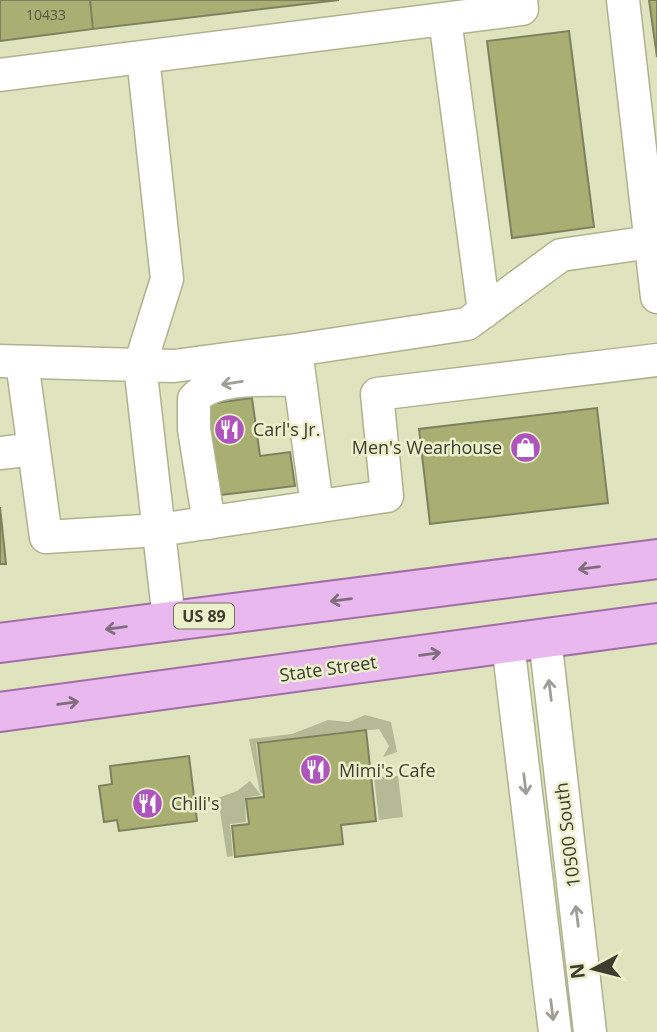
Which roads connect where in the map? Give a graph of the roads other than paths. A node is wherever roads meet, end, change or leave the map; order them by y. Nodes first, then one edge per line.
1 (521, 0) edge
2 (623, 0) edge
3 (445, 19) junction
4 (143, 57) junction
5 (0, 75) edge
6 (654, 242) edge
7 (657, 297) edge
8 (484, 312) junction
9 (657, 360) edge
10 (11, 361) edge
11 (140, 365) junction
12 (298, 365) junction
13 (34, 449) junction
14 (0, 453) edge
15 (317, 506) junction
16 (209, 523) junction
17 (159, 530) junction
18 (657, 559) edge
19 (169, 620) junction
20 (657, 623) edge
21 (526, 641) junction
22 (0, 643) edge
23 (0, 712) edge
24 (555, 1032) edge
25 (590, 1032) edge

1 - 3 street
2 - 6 street
3 - 4 street
3 - 8 street
4 - 5 street
4 - 11 street
6 - 7 street
6 - 8 street
8 - 12 street
9 - 15 street
10 - 11 street
10 - 13 street
11 - 12 street
11 - 17 street
12 - 15 street
12 -> 16 street
13 - 14 street
13 - 17 street
15 - 16 street
16 - 17 street
17 - 19 street
18 -> 19 main road, US 89
19 -> 22 main road, US 89
20 - 21 main road, State Street
23 -> 21 main road, State Street
21 -> 24 street, 10500 South
25 -> 21 street, 10500 South

